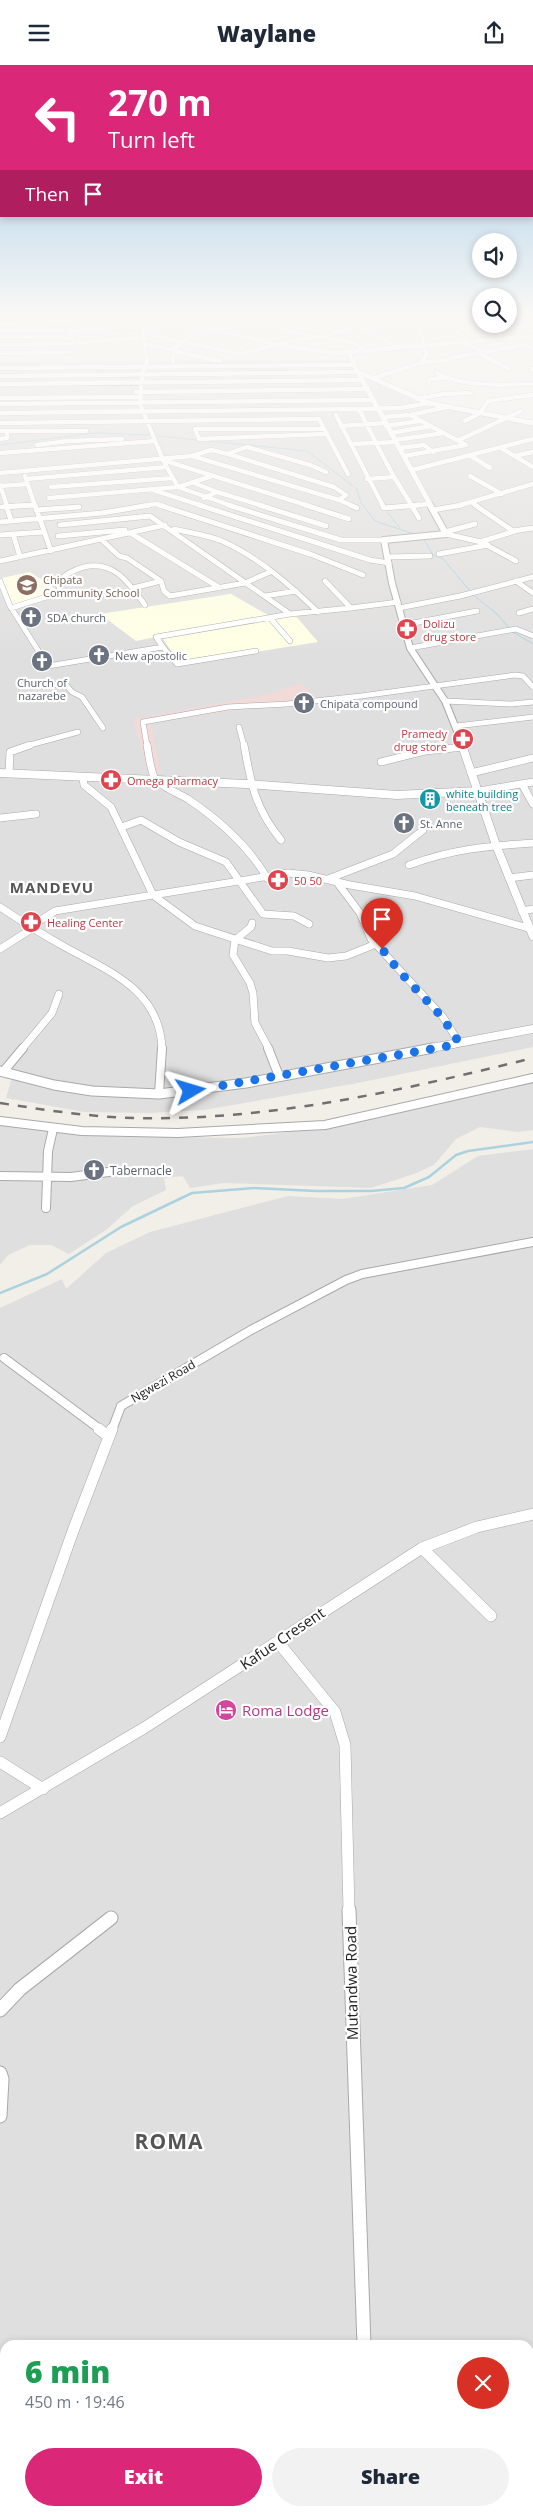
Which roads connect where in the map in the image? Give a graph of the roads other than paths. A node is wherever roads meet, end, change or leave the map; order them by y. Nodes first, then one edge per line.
1 (150, 429) edge
2 (195, 429) edge
3 (240, 429) edge
4 (256, 429) edge
5 (331, 429) edge
6 (343, 429) edge
7 (369, 429) edge
8 (389, 429) edge
9 (412, 429) edge
10 (437, 429) edge
11 (485, 429) edge
12 (0, 431) edge
13 (7, 431) junction
14 (86, 431) dead end
15 (324, 431) junction
16 (391, 433) junction
17 (444, 433) junction
18 (242, 438) junction
19 (0, 439) edge
20 (533, 439) edge
21 (155, 441) junction
22 (459, 441) junction
23 (376, 443) junction
24 (396, 443) junction
25 (350, 444) junction
26 (517, 444) junction
27 (466, 445) junction
28 (501, 448) junction
29 (433, 452) junction
30 (487, 452) junction
31 (533, 452) edge
32 (0, 453) edge
33 (264, 453) junction
34 (228, 454) junction
35 (471, 455) junction
36 (192, 456) junction
37 (404, 456) junction
38 (514, 456) junction
39 (289, 459) junction
40 (164, 460) junction
41 (248, 460) junction
42 (211, 462) junction
43 (530, 463) edge
44 (167, 467) junction
45 (270, 467) junction
46 (533, 467) edge
47 (231, 468) junction
48 (490, 468) dead end
49 (412, 471) junction
50 (23, 472) junction
51 (0, 473) edge
52 (326, 473) dead end
53 (348, 474) dead end
54 (212, 476) junction
55 (470, 476) dead end
56 (173, 477) junction
57 (394, 477) junction
58 (367, 479) junction
59 (311, 480) junction
60 (27, 482) junction
61 (194, 483) junction
62 (533, 484) edge
63 (0, 486) edge
64 (51, 487) dead end
65 (178, 487) junction
66 (520, 488) junction
67 (295, 489) junction
68 (153, 490) junction
69 (527, 491) dead end
70 (132, 492) junction
71 (217, 492) junction
72 (502, 494) junction
73 (75, 497) junction
74 (278, 497) junction
75 (49, 498) dead end
76 (203, 498) junction
77 (144, 500) junction
78 (339, 500) junction
79 (471, 502) junction
80 (190, 503) junction
81 (430, 504) junction
82 (262, 505) junction
83 (410, 506) junction
84 (3, 507) edge
85 (78, 507) junction
86 (35, 508) junction
87 (130, 508) junction
88 (357, 508) dead end
89 (175, 510) junction
90 (433, 510) junction
91 (249, 511) junction
92 (81, 515) junction
93 (146, 516) junction
94 (234, 517) junction
95 (39, 518) junction
96 (419, 518) dead end
97 (349, 519) dead end
98 (11, 521) junction
99 (0, 522) edge
100 (84, 522) junction
101 (218, 524) junction
102 (475, 524) dead end
103 (60, 525) dead end
104 (293, 525) junction
105 (167, 526) junction
106 (326, 526) dead end
107 (533, 528) edge
108 (280, 531) junction
109 (515, 531) junction
110 (43, 532) junction
111 (139, 532) junction
112 (445, 533) junction
113 (14, 534) junction
114 (89, 534) junction
115 (132, 534) junction
116 (0, 535) edge
117 (58, 536) dead end
118 (264, 539) junction
119 (102, 540) junction
120 (384, 540) junction
121 (480, 542) junction
122 (488, 545) junction
123 (328, 547) junction
124 (51, 551) junction
125 (310, 554) junction
126 (439, 554) dead end
127 (430, 556) dead end
128 (20, 557) junction
129 (388, 560) junction
130 (0, 561) edge
131 (516, 561) dead end
132 (270, 572) junction
133 (363, 575) dead end
134 (533, 577) edge
135 (161, 581) junction
136 (325, 581) dead end
137 (516, 581) junction
138 (246, 583) junction
139 (1, 584) edge
140 (133, 588) junction
141 (220, 588) junction
142 (296, 591) junction
143 (533, 593) edge
144 (264, 597) junction
145 (0, 603) edge
146 (10, 605) junction
147 (145, 605) dead end
148 (399, 605) junction
149 (351, 607) junction
150 (533, 609) edge
151 (477, 611) dead end
152 (318, 612) junction
153 (290, 613) junction
154 (519, 613) dead end
155 (270, 618) junction
156 (403, 625) junction
157 (533, 636) edge
158 (290, 641) dead end
159 (163, 647) junction
160 (410, 647) junction
161 (256, 651) dead end
162 (45, 683) dead end
163 (433, 685) junction
164 (533, 687) edge
165 (445, 701) junction
166 (533, 702) edge
167 (533, 717) edge
168 (456, 726) junction
169 (239, 727) dead end
170 (103, 729) dead end
171 (78, 731) dead end
172 (462, 747) junction
173 (533, 758) edge
174 (381, 762) dead end
175 (0, 773) edge
176 (9, 773) junction
177 (471, 773) junction
178 (82, 778) junction
179 (156, 781) junction
180 (533, 782) edge
181 (522, 784) junction
182 (251, 785) junction
183 (479, 791) junction
184 (533, 804) edge
185 (36, 814) dead end
186 (0, 818) edge
187 (122, 827) junction
188 (423, 830) dead end
189 (281, 840) dead end
190 (533, 843) edge
191 (496, 845) junction
192 (409, 865) dead end
193 (533, 875) edge
194 (508, 877) junction
195 (268, 878) junction
196 (332, 880) junction
197 (242, 882) junction
198 (153, 895) junction
199 (0, 907) edge
200 (533, 909) edge
201 (522, 911) junction
202 (252, 923) dead end
203 (309, 924) dead end
204 (31, 927) junction
205 (528, 927) junction
206 (533, 936) edge
207 (235, 940) junction
208 (376, 944) junction
209 (0, 949) edge
210 (59, 994) dead end
211 (533, 1029) edge
212 (454, 1045) junction
213 (2, 1071) edge
214 (279, 1076) junction
215 (533, 1078) edge
216 (159, 1094) junction
217 (0, 1121) edge
218 (53, 1129) junction
219 (116, 1171) dead end
220 (47, 1175) junction
221 (0, 1176) edge
222 (46, 1209) dead end
223 (533, 1243) edge
224 (4, 1358) dead end
225 (108, 1436) junction
226 (533, 1514) edge
227 (422, 1548) junction
228 (491, 1616) dead end
229 (278, 1642) junction
230 (0, 1737) edge
231 (0, 1763) edge
232 (43, 1789) junction
233 (0, 1813) edge
234 (111, 1918) dead end
235 (0, 2010) edge
236 (0, 2073) edge
237 (0, 2116) edge
238 (364, 2340) edge

1 - 21 street
2 - 18 street
3 - 18 street
4 - 15 street
5 - 15 street
6 - 25 street
7 - 23 street
8 - 16 street
9 - 16 street
10 - 17 street
11 - 22 street
12 - 13 street
13 - 14 street
13 - 19 street
15 - 18 street
15 - 53 street
16 - 24 street
17 - 22 street
17 - 24 street
20 - 26 street
21 - 32 street
21 - 40 street
22 - 27 street
23 - 24 street
23 - 25 street
23 - 57 street
24 - 29 street
24 - 37 street
25 - 58 street
26 - 28 street
26 - 31 street
27 - 29 street
27 - 30 street
28 - 30 street
28 - 38 street
29 - 37 street
30 - 35 street
31 - 38 street
33 - 34 street
33 - 39 street
33 - 41 street
34 - 36 street
34 - 41 street
34 - 42 street
35 - 48 street
35 - 49 street
36 - 40 street
36 - 42 street
37 - 49 street
38 - 43 street
39 - 45 street
39 - 52 street
40 - 44 street
40 - 50 street
40 - 54 street
41 - 45 street
41 - 47 street
42 - 47 street
43 - 46 street
44 - 56 street
44 - 60 street
45 - 59 street
47 - 67 street
49 - 81 street
50 - 51 street
50 - 60 street
54 - 61 street
54 - 74 street
55 - 72 street
56 - 64 street
56 - 65 street
57 - 58 street
57 - 83 street
58 - 83 street
59 - 67 street
59 - 78 street
60 - 63 street
60 - 86 street
61 - 65 street
61 - 71 street
62 - 66 street
63 - 84 street
65 - 68 street
65 - 76 street
66 - 69 street
66 - 72 street
67 - 78 street
68 - 70 street
68 - 80 street
70 - 73 street
70 - 77 street
71 - 76 street
71 - 82 street
72 - 79 street
73 - 75 street
73 - 85 street
74 - 82 street
74 - 97 street
76 - 80 street
76 - 91 street
77 - 87 street
77 - 89 street
78 - 88 street
79 - 90 street
79 - 109 street
80 - 89 street
80 - 94 street
81 - 83 street
81 - 90 street
82 - 91 street
82 - 106 street
83 - 96 street
84 - 86 street
84 - 98 street
85 - 86 street
85 - 92 street
86 - 95 street
87 - 92 street
87 - 93 street
89 - 101 street
90 - 112 street
91 - 94 street
91 - 104 street
92 - 95 street
92 - 100 street
93 - 100 street
93 - 105 street
94 - 101 street
94 - 108 street
95 - 98 street
95 - 110 street
98 - 99 street
100 - 103 street
100 - 114 street
101 - 118 street
102 - 112 street
104 - 108 street
104 - 120 street
105 - 111 street
105 - 132 street
105 - 138 street
107 - 109 street
108 - 118 street
108 - 123 street
109 - 121 street
110 - 113 street
110 - 124 street
111 - 114 street
111 - 115 street
112 - 120 street
112 - 121 street
113 - 116 street
113 - 128 street
114 - 117 street
115 - 119 street
115 - 141 street
118 - 125 street
119 - 124 street
119 - 135 street
120 - 129 street
121 - 122 street
122 - 126 street
122 - 131 street
123 - 125 street
123 - 129 street
124 - 128 street
125 - 133 street
127 - 129 street
128 - 130 street
129 - 148 street
132 - 138 street
132 - 142 street
134 - 137 street
135 - 140 street
135 - 141 street
136 - 149 street
137 - 143 street
137 - 148 street
138 - 141 street
138 - 144 street
139 - 146 street
140 - 146 street
140 - 147 street
142 - 144 street
142 - 152 street
144 - 153 street
145 - 146 street
146 - 159 street
148 - 149 street
148 - 156 street
149 - 152 street
150 - 154 street
151 - 156 street
152 - 153 street
153 - 155 street
155 - 158 street
155 - 159 street
156 - 160 street
157 - 160 street
159 - 161 street
160 - 163 street
162 - 170 street
163 - 164 street
163 - 165 street
163 - 179 street
165 - 166 street
165 - 168 street
167 - 168 street
168 - 172 street
169 - 182 street
171 - 176 street
172 - 174 street
172 - 177 street
173 - 177 street
175 - 176 street
176 - 178 street
177 - 183 street
178 - 179 street
178 - 187 street
179 - 182 street
179 - 195 street
180 - 181 street
181 - 183 street
181 - 184 street
182 - 183 street
182 - 189 street
183 - 191 street
185 - 186 street
187 - 197 street
187 - 198 street
188 - 196 street
190 - 191 street
191 - 192 street
191 - 194 street
193 - 194 street
194 - 201 street
195 - 196 street
195 - 197 street
196 - 205 street
196 - 208 street
197 - 198 street
197 - 203 street
198 - 204 street
198 - 207 street
199 - 204 street
200 - 201 street
201 - 205 street
202 - 207 street
204 - 209 street
204 - 216 street
205 - 206 street
207 - 208 street
207 - 214 street
208 - 212 street
210 - 213 street
211 - 212 street
212 - 214 street
213 - 216 street
214 - 216 street
215 - 218 street
217 - 218 street
218 - 220 street
219 - 220 street
220 - 221 street
220 - 222 street
223 - 225 street, Ngwezi Road
224 - 225 street
225 - 230 street, Ngwezi Road
226 - 227 street, Kafue Cresent
227 - 228 street
227 - 229 street, Kafue Cresent
229 - 232 street, Kafue Cresent
229 - 238 street, Mutandwa Road
231 - 232 street
232 - 233 street, Kafue Cresent
234 - 235 street
236 - 237 street

